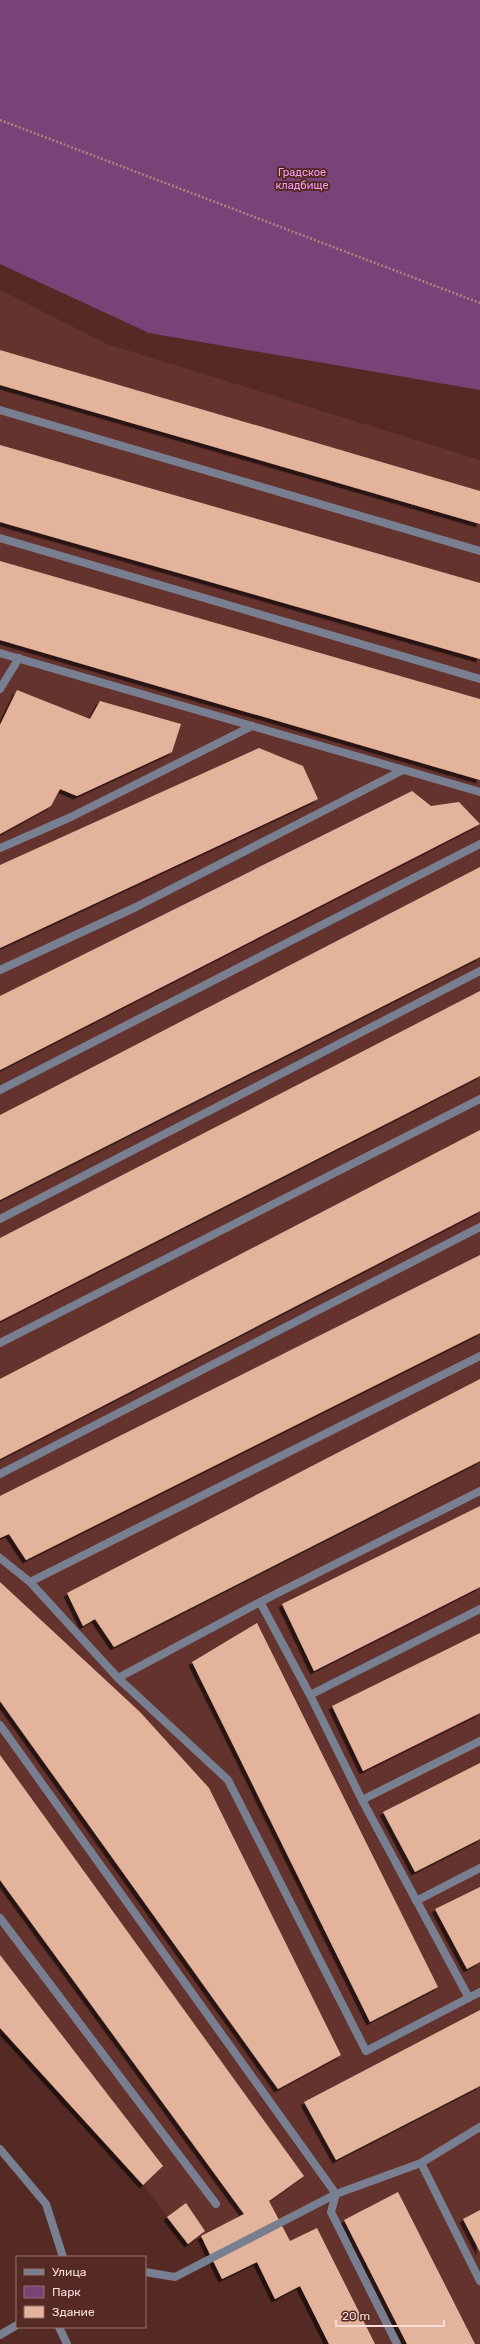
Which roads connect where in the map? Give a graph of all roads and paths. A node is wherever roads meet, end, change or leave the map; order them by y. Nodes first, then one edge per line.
1 (0, 120) edge
2 (480, 303) edge
3 (0, 410) edge
4 (0, 538) edge
5 (480, 551) edge
6 (0, 653) edge
7 (19, 658) junction
8 (480, 678) edge
9 (0, 689) edge
10 (252, 726) junction
11 (403, 770) junction
12 (480, 792) edge
13 (480, 844) edge
14 (0, 848) edge
15 (0, 970) edge
16 (480, 971) edge
17 (0, 1090) edge
18 (480, 1099) edge
19 (0, 1219) edge
20 (480, 1227) edge
21 (0, 1343) edge
22 (480, 1356) edge
23 (0, 1474) edge
24 (480, 1491) edge
25 (0, 1558) edge
26 (30, 1582) junction
27 (260, 1602) junction
28 (480, 1609) edge
29 (118, 1678) junction
30 (310, 1695) junction
31 (0, 1725) edge
32 (480, 1741) edge
33 (362, 1800) junction
34 (480, 1868) edge
35 (416, 1901) junction
36 (0, 1918) edge
37 (480, 1992) edge
38 (469, 1998) junction
39 (480, 2127) edge
40 (0, 2149) edge
41 (421, 2163) junction
42 (336, 2194) junction
43 (216, 2204) dead end
44 (63, 2256) edge
45 (146, 2272) edge
46 (480, 2281) edge
47 (16, 2326) edge
48 (59, 2328) edge
49 (0, 2334) edge
50 (67, 2344) edge
51 (397, 2344) edge

1 - 2 path
3 - 5 street
4 - 8 street
6 - 7 street
7 - 9 street
7 - 10 street
10 - 11 street
10 - 14 street
11 - 12 street
11 - 15 street
13 - 17 street
16 - 19 street
18 - 21 street
20 - 23 street
22 - 26 street
24 - 27 street
25 - 26 street
26 - 29 street
27 - 29 street
27 - 30 street
28 - 30 street
29 - 38 street
30 - 33 street
31 - 42 street
32 - 33 street
33 - 35 street
34 - 35 street
35 - 38 street
36 - 43 street
37 - 38 street
39 - 41 street
40 - 44 street
41 - 42 street
41 - 46 street
42 - 45 street
42 - 51 street
47 - 49 street
48 - 50 street

